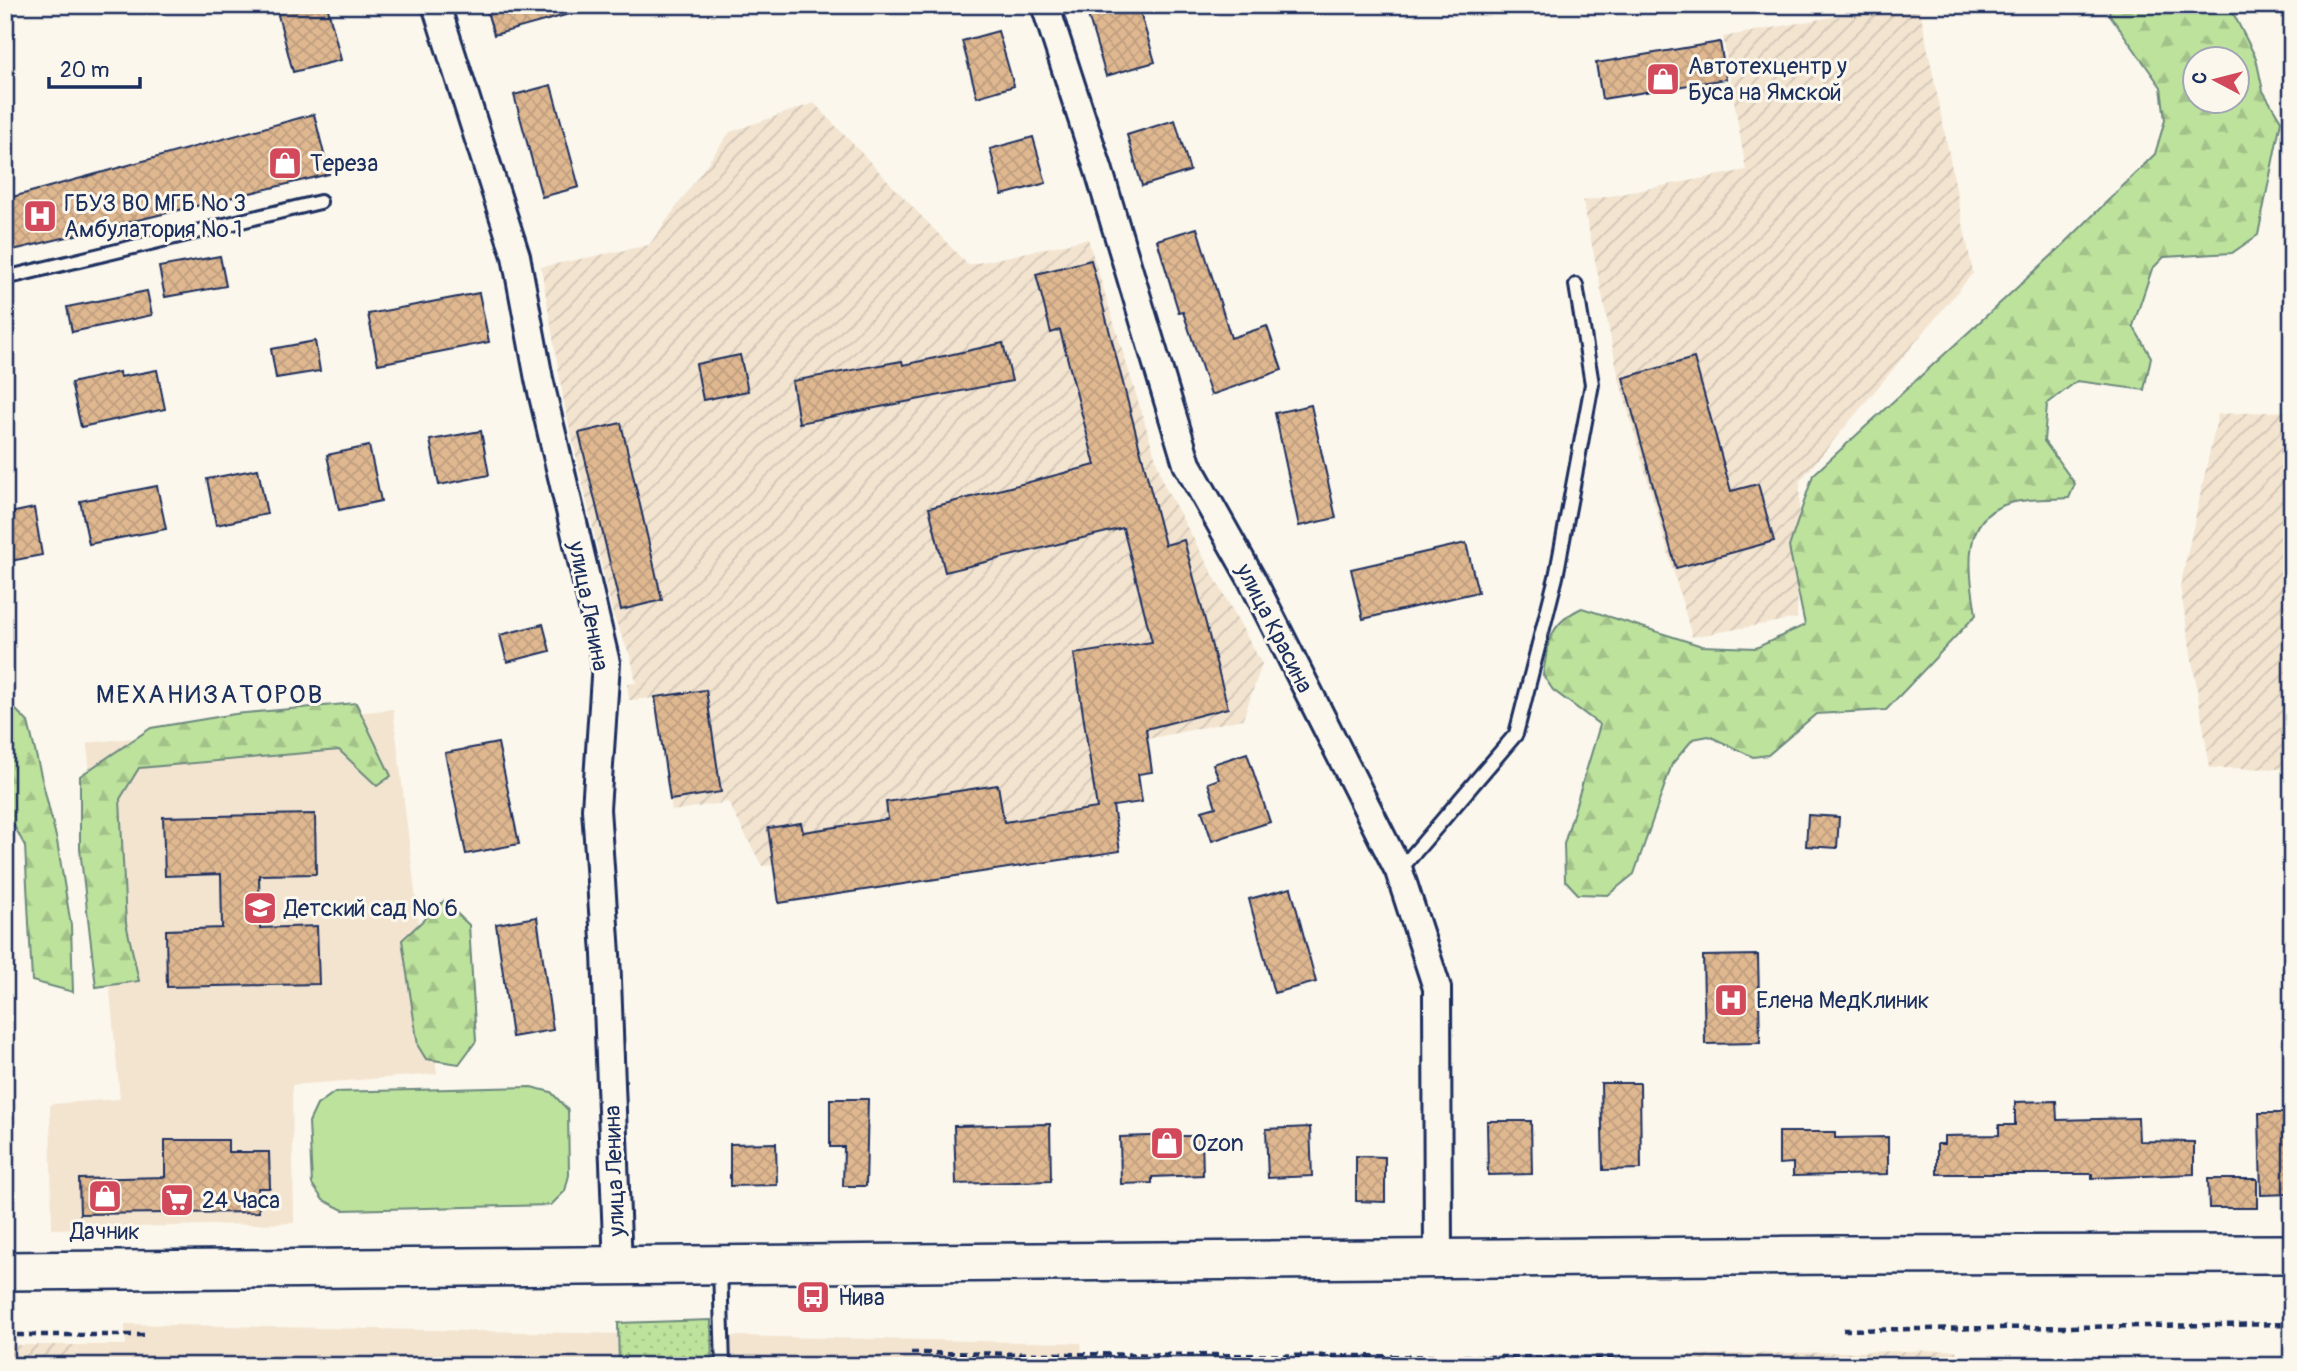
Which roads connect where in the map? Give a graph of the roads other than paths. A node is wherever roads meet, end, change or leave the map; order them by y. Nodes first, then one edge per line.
1 (436, 5) edge
2 (1045, 5) edge
3 (320, 202) dead end
4 (5, 278) edge
5 (1576, 285) dead end
6 (1399, 871) junction
7 (2292, 1254) edge
8 (1437, 1259) junction
9 (720, 1266) junction
10 (618, 1267) junction
11 (5, 1271) edge
12 (723, 1366) edge

1 - 10 street, улица Ленина
2 - 6 street, улица Красина
3 - 4 lane
5 - 6 lane
6 - 8 street, улица Красина
7 - 8 main road
8 - 9 main road
9 - 10 main road
9 - 12 lane
10 - 11 main road

